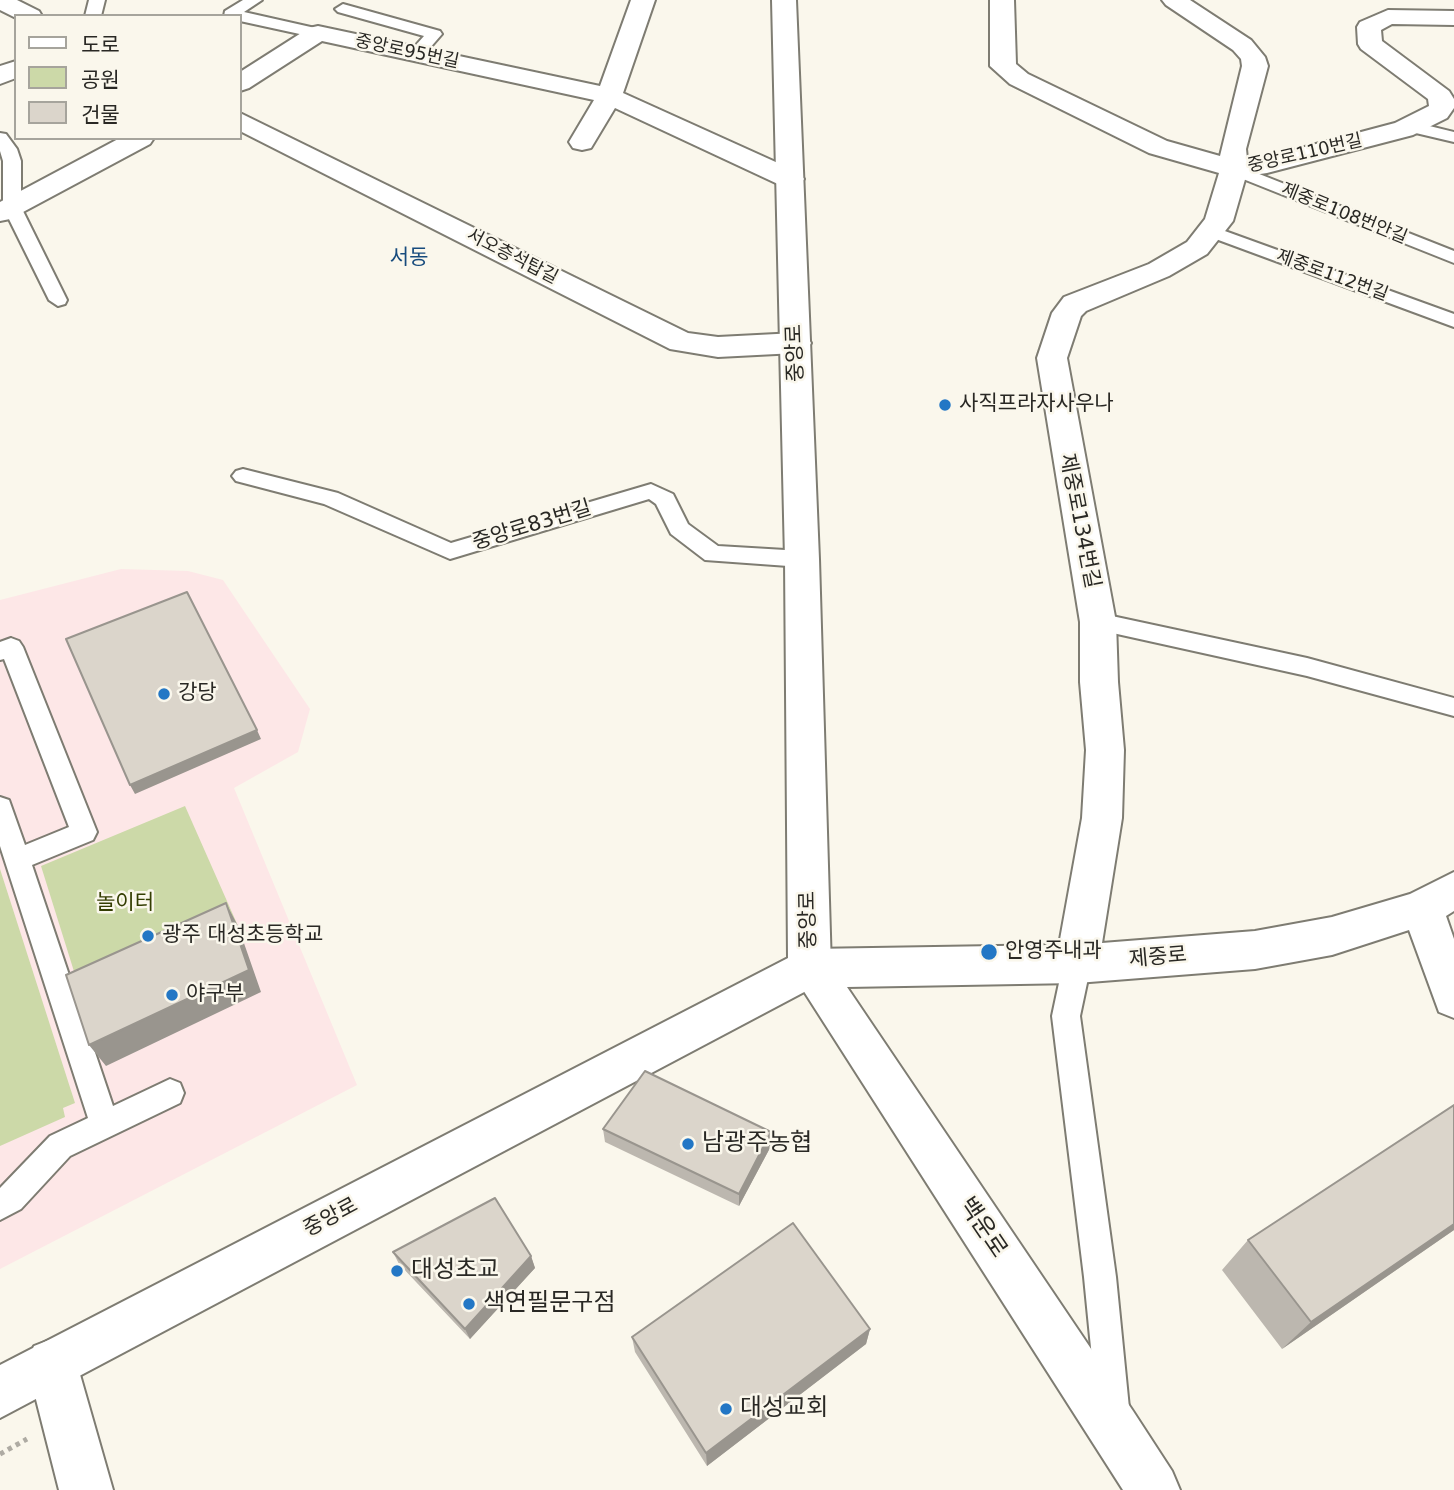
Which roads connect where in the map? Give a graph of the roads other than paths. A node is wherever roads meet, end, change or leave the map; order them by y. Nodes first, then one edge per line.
1 (254, 0) edge
2 (643, 0) edge
3 (784, 0) edge
4 (1002, 0) edge
5 (1174, 0) edge
6 (0, 1) edge
7 (343, 9) dead end
8 (26, 14) edge
9 (234, 14) edge
10 (242, 16) edge
11 (1454, 18) edge
12 (318, 33) junction
13 (416, 54) junction
14 (242, 82) edge
15 (609, 96) junction
16 (242, 122) edge
17 (1409, 127) junction
18 (1454, 137) edge
19 (0, 138) edge
20 (137, 140) edge
21 (582, 142) dead end
22 (1234, 169) junction
23 (790, 178) junction
24 (6, 210) edge
25 (1211, 231) junction
26 (1454, 257) edge
27 (58, 300) dead end
28 (1454, 321) edge
29 (796, 343) junction
30 (243, 476) dead end
31 (802, 559) junction
32 (1098, 622) junction
33 (0, 651) edge
34 (1454, 707) edge
35 (0, 807) edge
36 (17, 860) junction
37 (1438, 899) edge
38 (1077, 964) junction
39 (810, 968) junction
40 (1454, 999) edge
41 (170, 1093) dead end
42 (105, 1124) junction
43 (0, 1205) edge
44 (52, 1364) junction
45 (0, 1392) edge
46 (1115, 1429) junction
47 (86, 1490) edge
48 (1153, 1490) edge

1 - 9 lane, 중앙로95번길
2 - 15 street
3 - 23 street, 중앙로
4 - 22 street, 중앙로110번길
5 - 22 street, 제중로134번길
6 - 8 street
7 - 13 lane
10 - 12 lane, 중앙로95번길
11 - 17 street, 중앙로110번길
12 - 13 street, 중앙로95번길
12 - 14 street
13 - 15 street, 중앙로95번길
15 - 21 street
15 - 23 street, 중앙로95번길
16 - 29 street, 서오층석탑길
17 - 18 lane
17 - 22 street, 중앙로110번길
19 - 24 lane
20 - 24 street
22 - 25 street, 제중로134번길
22 - 26 lane, 제중로108번안길
23 - 29 street, 중앙로
24 - 27 lane
25 - 28 lane, 제중로112번길
25 - 32 street, 제중로134번길
29 - 31 street, 중앙로
30 - 31 lane, 중앙로83번길
31 - 39 street, 중앙로
32 - 34 lane
32 - 38 street, 제중로134번길
33 - 36 lane
35 - 36 lane
36 - 42 lane
37 - 38 street, 제중로
37 - 40 street
38 - 39 street, 제중로
38 - 46 lane
39 - 44 street, 중앙로
39 - 46 street, 백운로
41 - 42 lane
42 - 43 lane
44 - 45 street, 중앙로
44 - 47 street
46 - 48 street, 백운로

